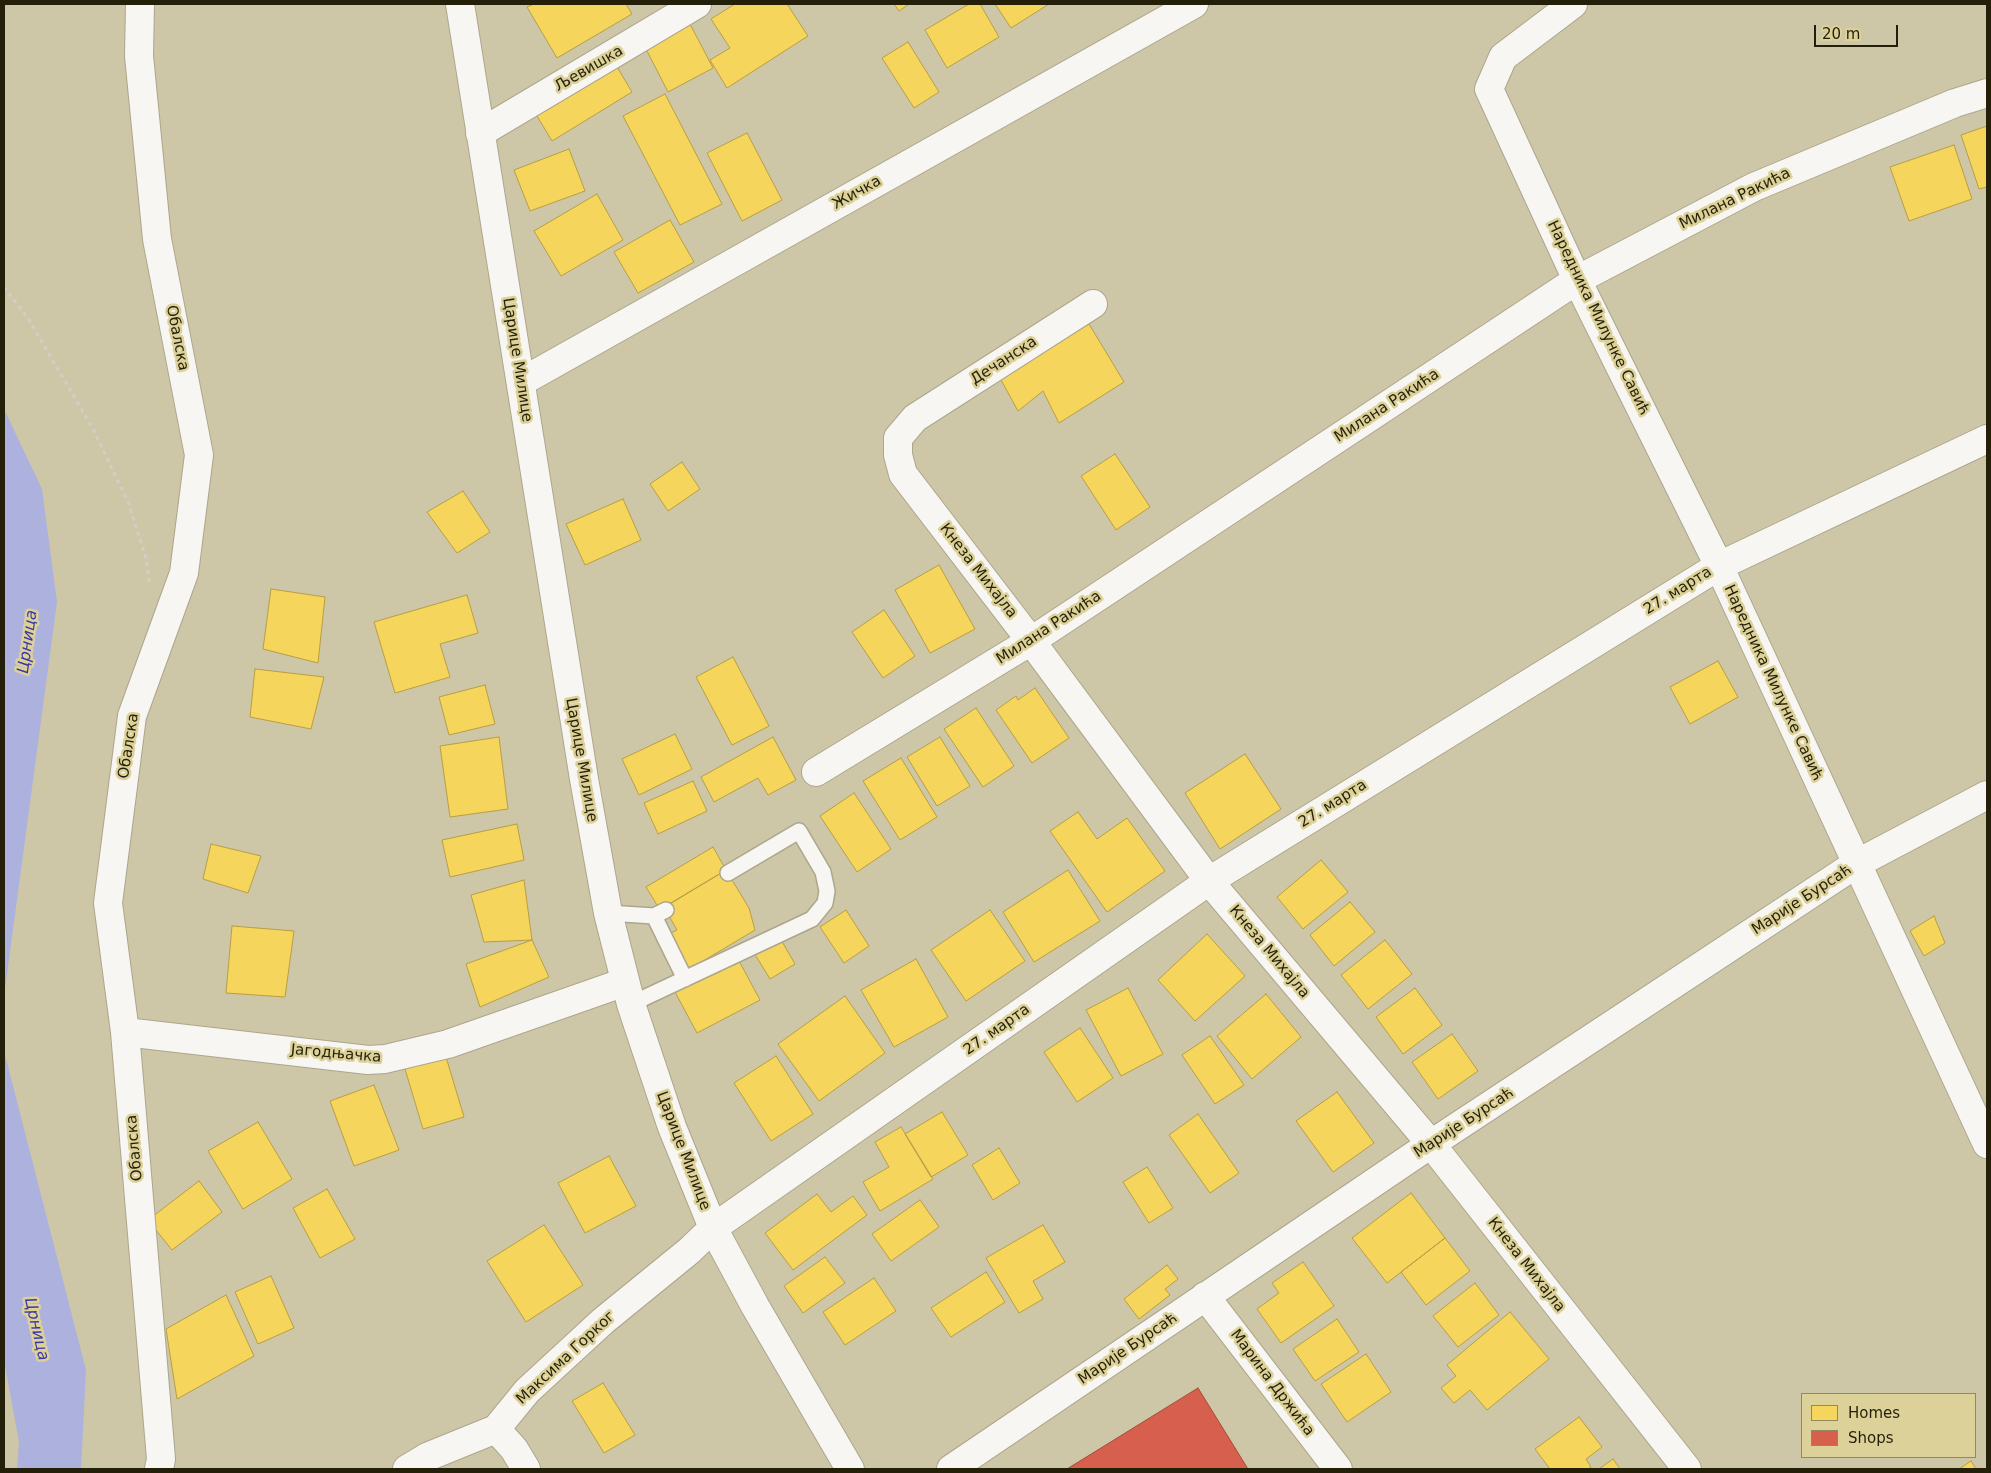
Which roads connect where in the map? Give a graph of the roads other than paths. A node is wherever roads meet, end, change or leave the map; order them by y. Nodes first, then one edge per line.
1 (140, 4) edge
2 (460, 4) edge
3 (697, 4) edge
4 (1194, 4) edge
5 (1573, 4) edge
6 (1987, 93) edge
7 (480, 133) junction
8 (1578, 280) junction
9 (1093, 304) dead end
10 (521, 382) junction
11 (914, 418) joint
12 (1987, 438) edge
13 (1719, 566) junction
14 (1031, 641) junction
15 (816, 772) dead end
16 (1987, 795) edge
17 (1856, 864) junction
18 (728, 873) dead end
19 (1209, 881) junction
20 (608, 914) junction
21 (684, 980) junction
22 (628, 993) junction
23 (125, 1032) junction
24 (1431, 1144) junction
25 (1987, 1144) edge
26 (713, 1228) junction
27 (1205, 1296) junction
28 (496, 1429) junction
29 (159, 1469) edge
30 (407, 1469) edge
31 (526, 1469) edge
32 (850, 1469) edge
33 (951, 1469) edge
34 (1338, 1469) edge
35 (1687, 1469) edge

1 - 23 street, Обалска
2 - 7 street, Царице Милице
3 - 7 street, Љевишка
4 - 10 street, Жичка
5 - 8 street, Наредника Милунке Савић
6 - 8 street, Милана Ракића
7 - 10 street, Царице Милице
8 - 13 street, Наредника Милунке Савић
8 - 14 street, Милана Ракића
9 - 11 street, Дечанска
10 - 20 street, Царице Милице
11 - 14 street, Кнеза Михајла
12 - 13 street, 27. марта
13 - 17 street, Наредника Милунке Савић
13 - 19 street, 27. марта
14 - 15 street, Милана Ракића
14 - 19 street, Кнеза Михајла
16 - 17 street, Марије Бурсаћ
17 - 24 street, Марије Бурсаћ
17 - 25 street, Наредника Милунке Савић
18 - 21 lane
19 - 24 street, Кнеза Михајла
19 - 26 street, 27. марта
20 - 21 lane
20 - 22 street, Царице Милице
21 - 22 lane
22 - 23 street, Јагодњачка
22 - 26 street, Царице Милице
23 - 29 street, Обалска
24 - 27 street, Марије Бурсаћ
24 - 35 street, Кнеза Михајла
26 - 28 street, Максима Горког
26 - 32 street, Царице Милице
27 - 33 street, Марије Бурсаћ
27 - 34 street, Марина Држића
28 - 30 street, Максима Горког
28 - 31 street

